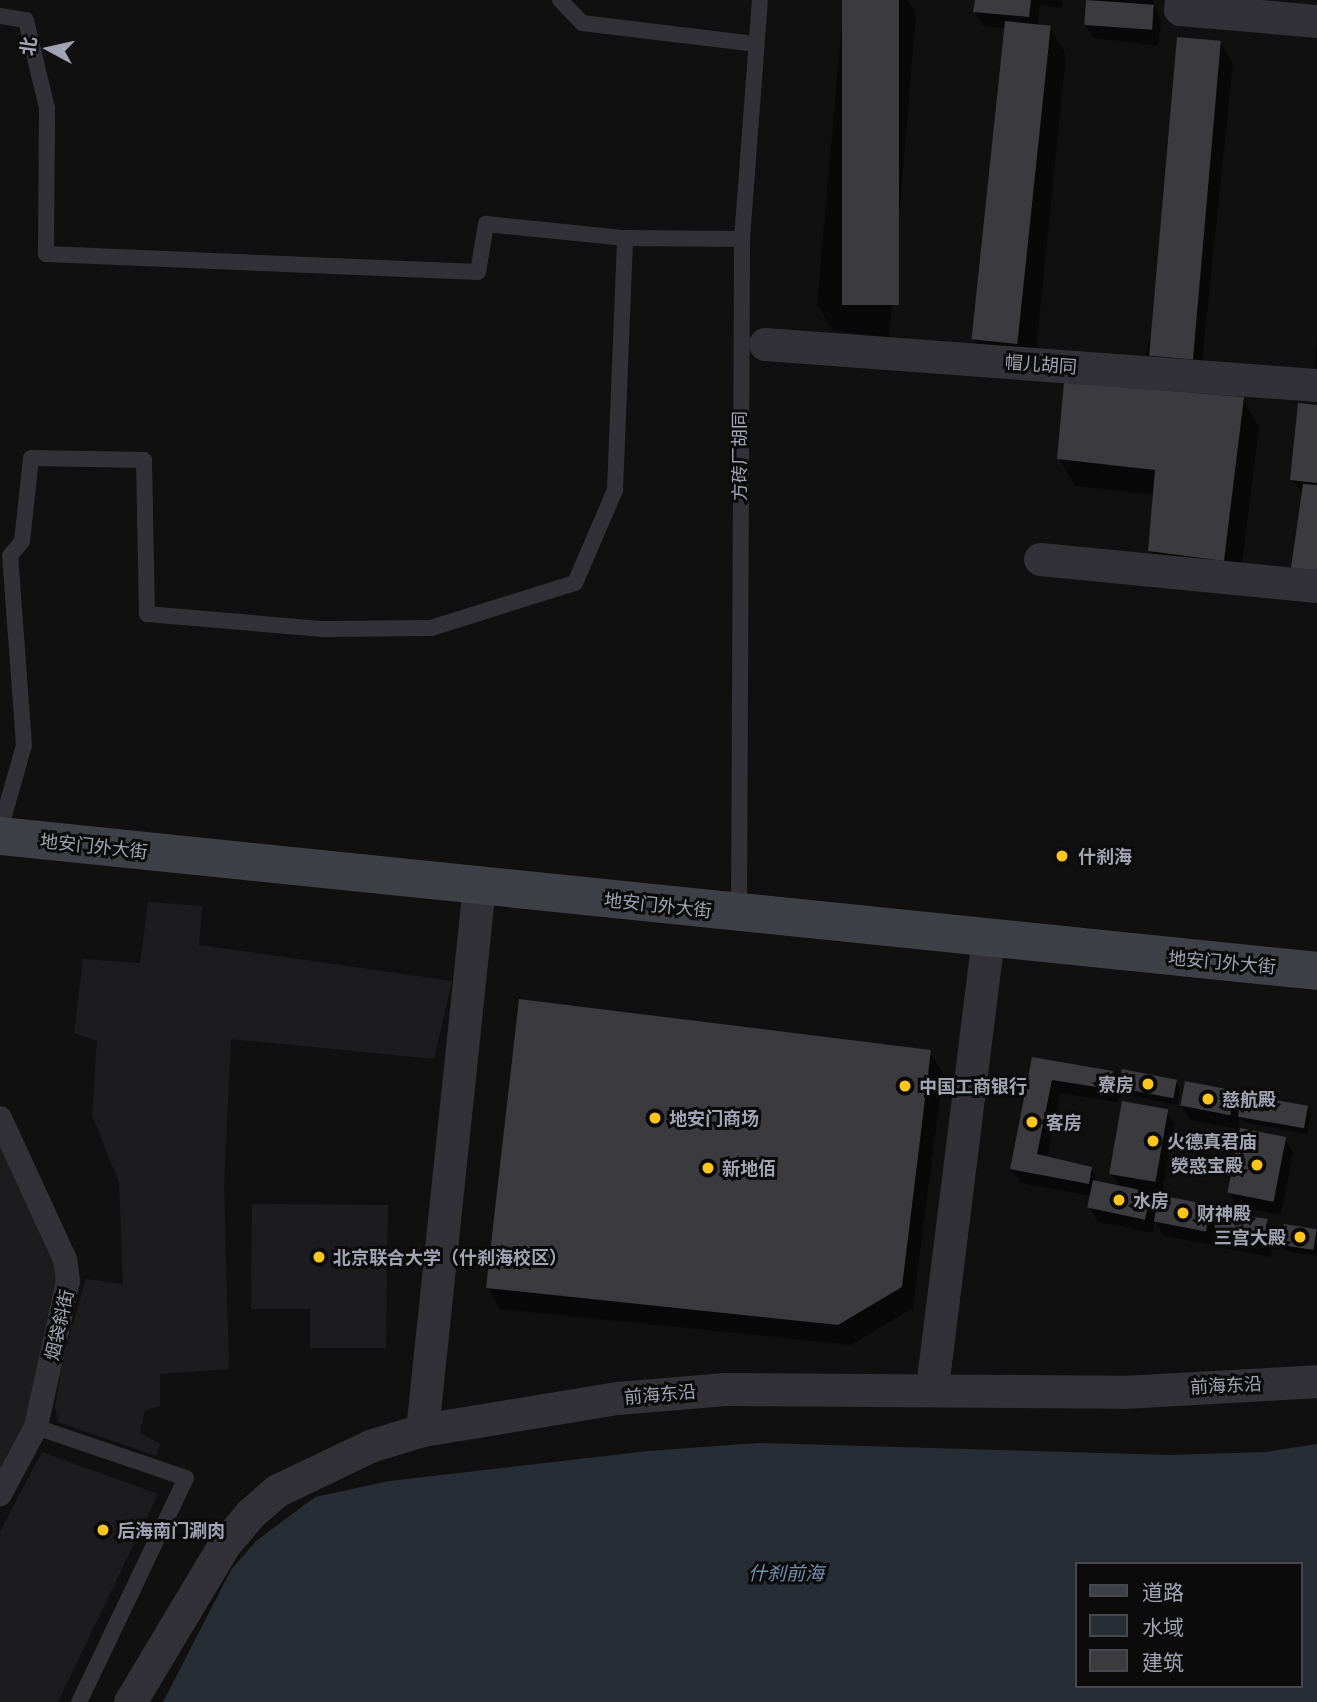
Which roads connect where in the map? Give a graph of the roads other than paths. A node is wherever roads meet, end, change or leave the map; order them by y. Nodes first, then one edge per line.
1 (561, 0) edge
2 (760, 0) edge
3 (1181, 0) edge
4 (1282, 9) edge
5 (0, 16) edge
6 (1317, 21) edge
7 (755, 44) junction
8 (625, 238) junction
9 (742, 239) junction
10 (765, 344) dead end
11 (1317, 385) edge
12 (5, 554) edge
13 (1040, 559) dead end
14 (1317, 586) edge
15 (0, 830) edge
16 (0, 836) edge
17 (479, 886) junction
18 (739, 913) junction
19 (988, 940) junction
20 (1317, 971) edge
21 (0, 1118) edge
22 (1317, 1381) edge
23 (932, 1387) junction
24 (36, 1427) junction
25 (422, 1430) junction
26 (0, 1494) edge
27 (79, 1702) edge
28 (130, 1702) edge

1 - 7 lane
2 - 7 lane, 方砖厂胡同
3 - 4 street
4 - 6 street
5 - 8 lane
7 - 9 lane, 方砖厂胡同
8 - 9 lane
8 - 12 lane
9 - 18 lane, 方砖厂胡同
10 - 11 street, 帽儿胡同
12 - 15 lane
13 - 14 street
16 - 17 main road, 地安门外大街
17 - 18 main road, 地安门外大街
17 - 25 street
18 - 19 main road, 地安门外大街
19 - 20 main road, 地安门外大街
19 - 23 street
21 - 24 street, 烟袋斜街
22 - 23 street, 前海东沿
23 - 25 street, 前海东沿
24 - 26 street, 烟袋斜街
24 - 27 lane
25 - 28 street, 前海东沿

